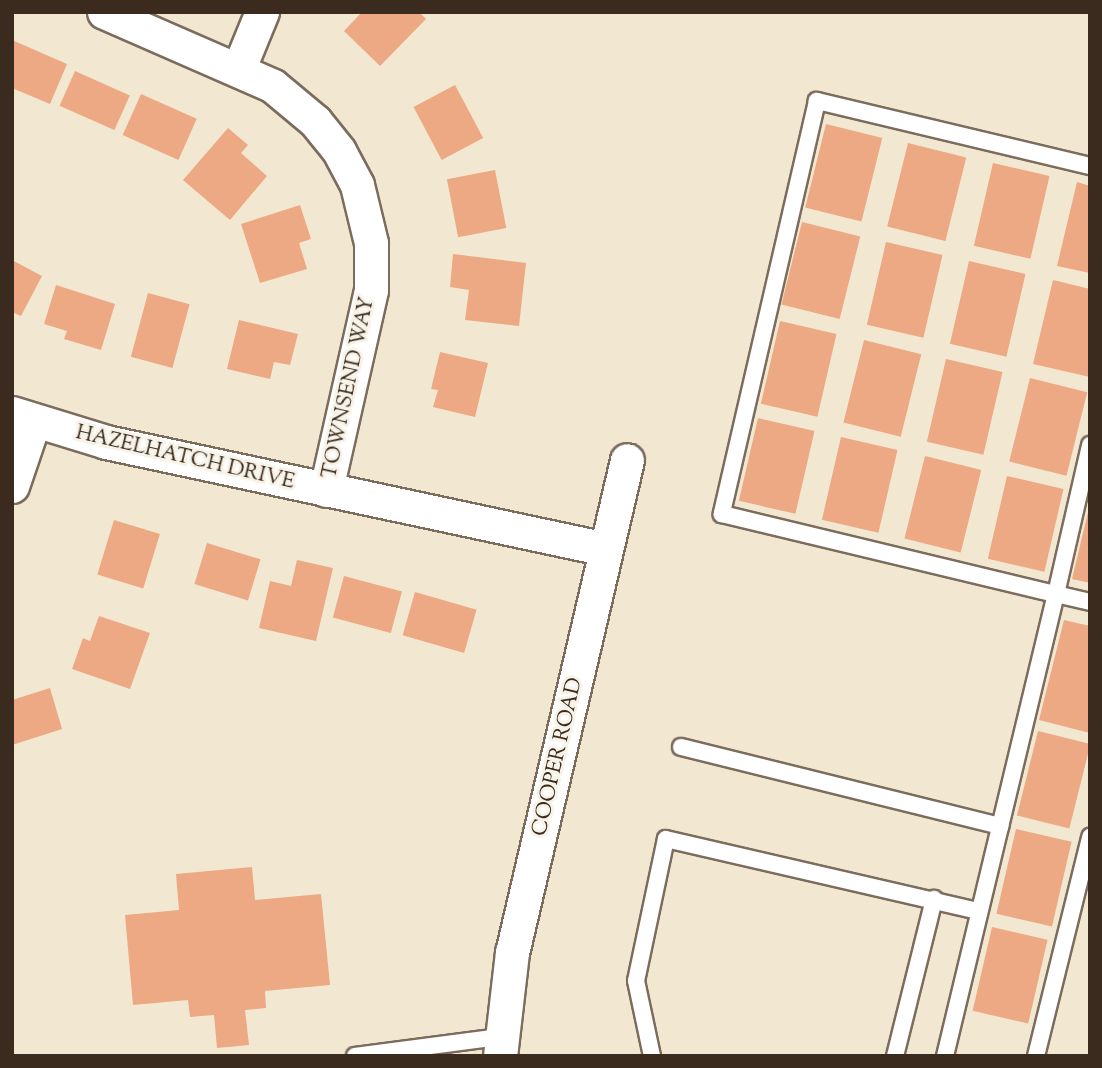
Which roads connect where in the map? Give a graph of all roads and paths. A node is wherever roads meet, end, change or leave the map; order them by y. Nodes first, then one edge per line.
1 (104, 12) edge
2 (262, 12) edge
3 (239, 68) junction
4 (1090, 166) edge
5 (23, 417) edge
6 (1090, 446) edge
7 (627, 460) dead end
8 (12, 486) edge
9 (326, 490) junction
10 (606, 549) junction
11 (1056, 594) junction
12 (1090, 602) edge
13 (681, 747) dead end
14 (1000, 826) junction
15 (1090, 837) edge
16 (934, 899) junction
17 (979, 911) junction
18 (500, 1047) edge
19 (355, 1056) edge
20 (652, 1056) edge
21 (895, 1056) edge
22 (945, 1056) edge
23 (1036, 1056) edge

1 - 3 street, TOWNSEND WAY
2 - 3 street
3 - 9 street, TOWNSEND WAY
4 - 11 lane
5 - 8 street
5 - 9 street, HAZELHATCH DRIVE
6 - 11 lane
7 - 10 street, COOPER ROAD
9 - 10 street, HAZELHATCH DRIVE
10 - 18 street, COOPER ROAD
11 - 12 lane
11 - 14 lane
13 - 14 lane
14 - 17 lane
15 - 23 lane
16 - 17 lane
16 - 20 lane
16 - 21 lane
17 - 22 lane
18 - 19 lane

